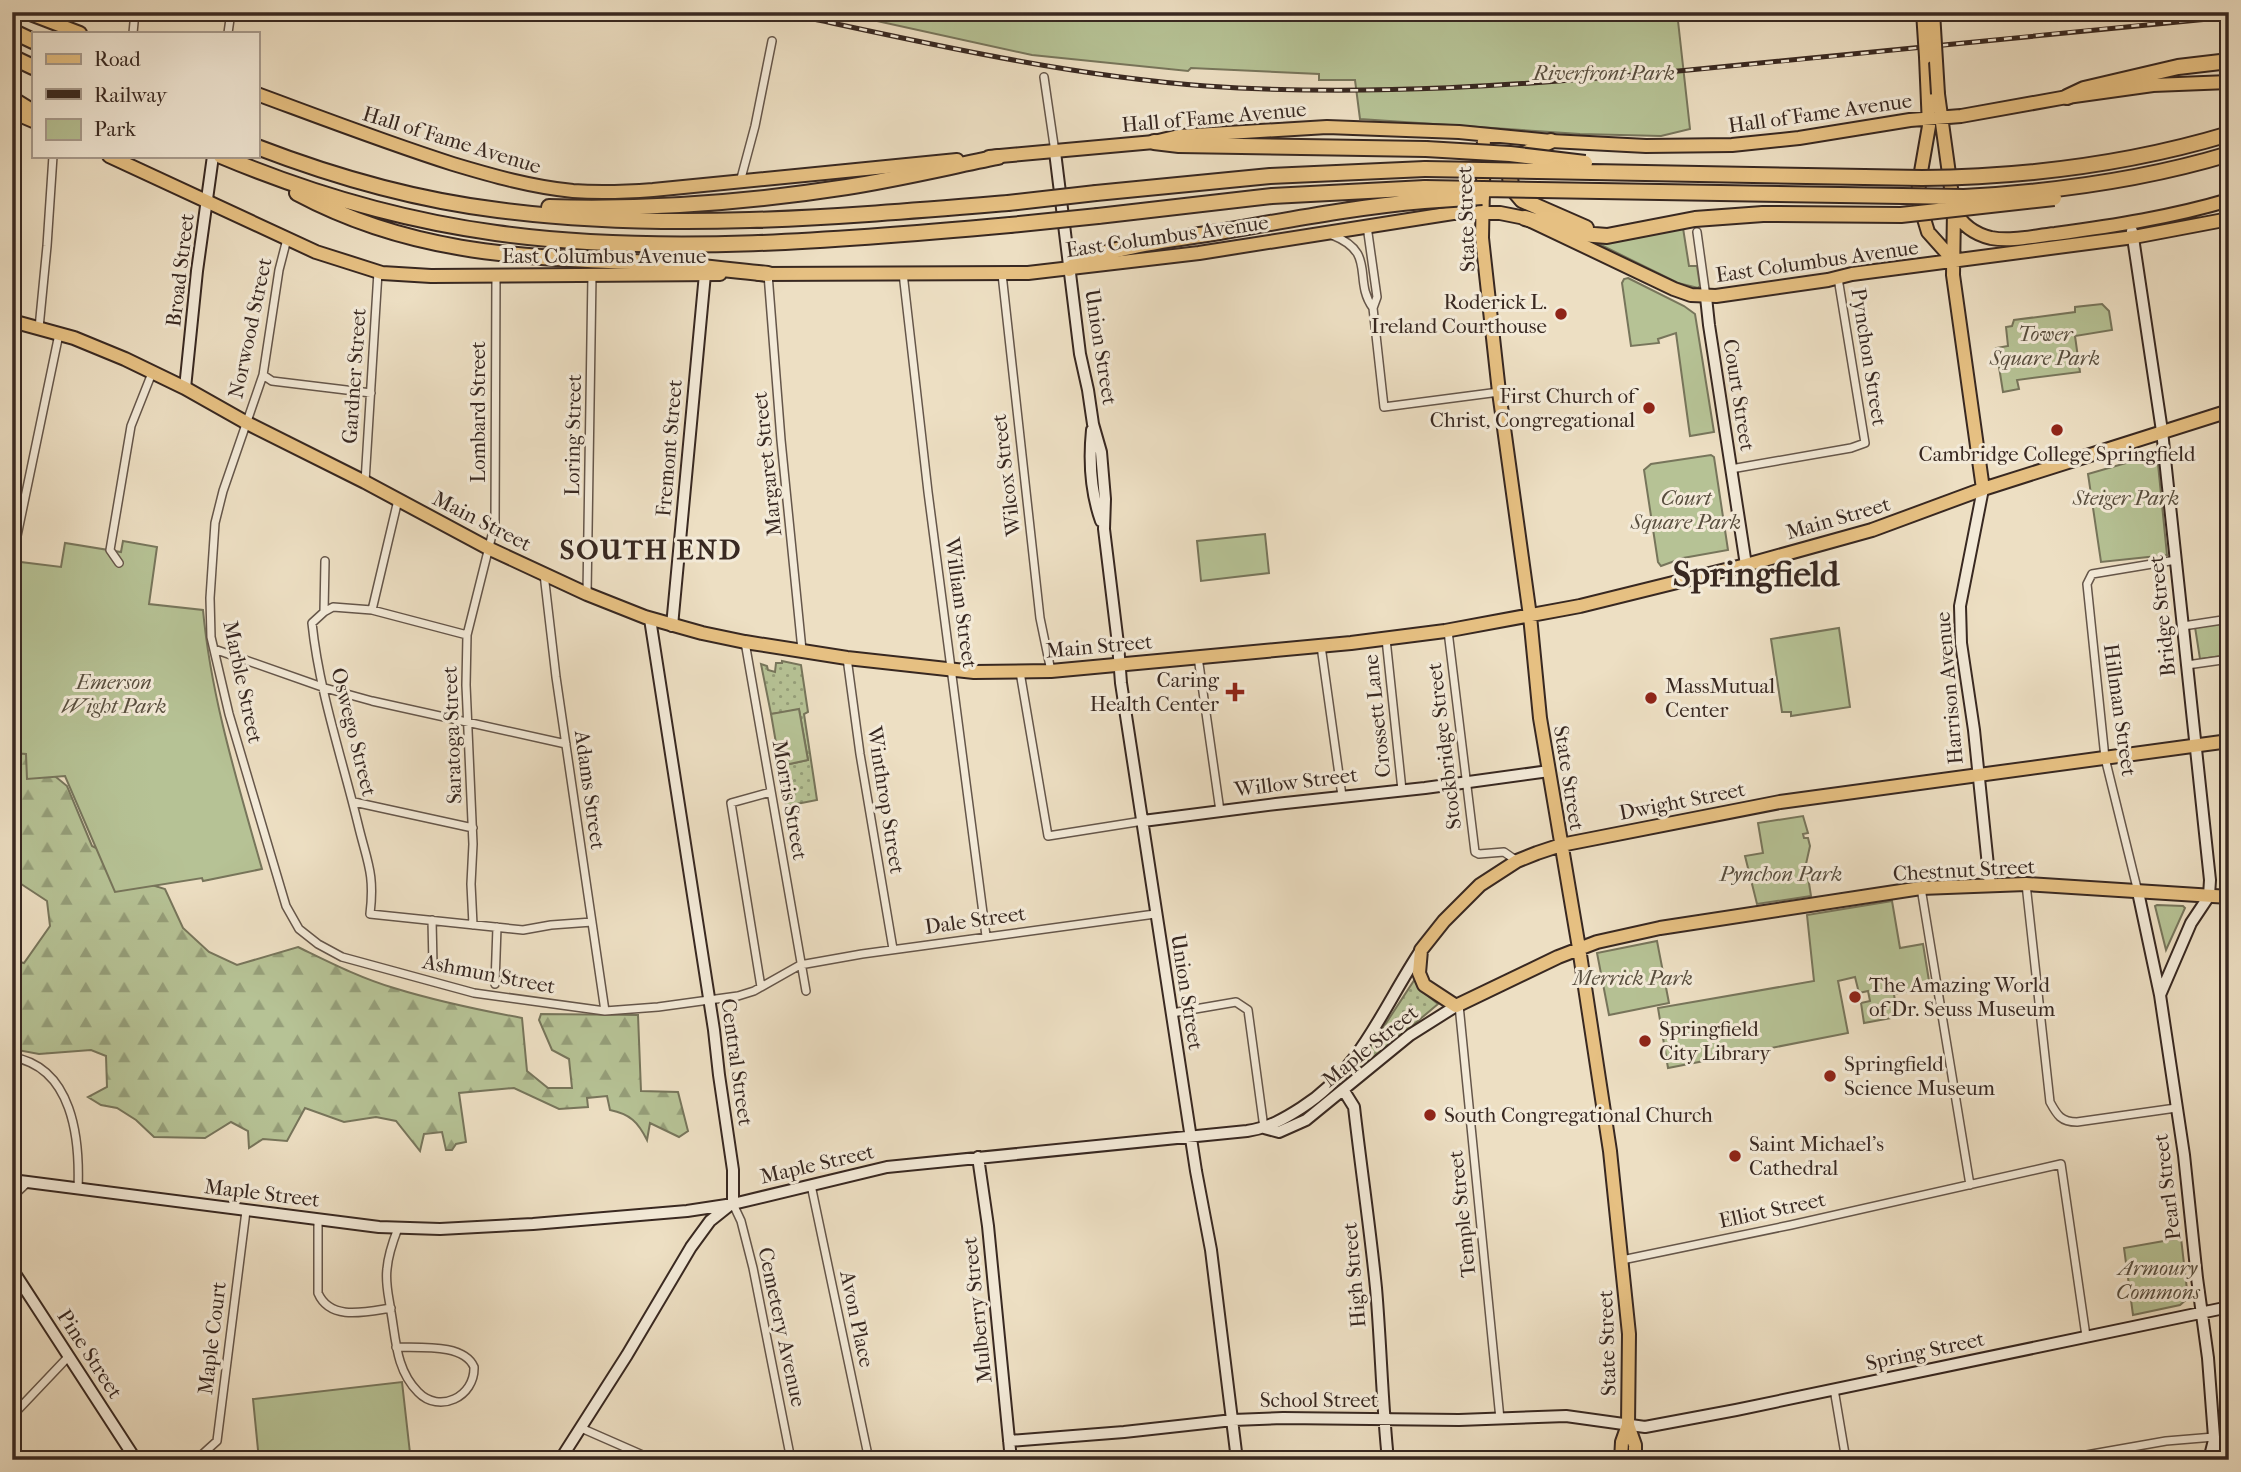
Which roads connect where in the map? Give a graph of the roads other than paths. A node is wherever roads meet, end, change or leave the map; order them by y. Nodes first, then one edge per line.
1 (25, 12) edge
2 (60, 12) edge
3 (135, 12) edge
4 (230, 12) edge
5 (1923, 12) edge
6 (1933, 12) edge
7 (59, 26) junction
8 (12, 31) edge
9 (77, 32) edge
10 (133, 32) edge
11 (228, 32) edge
12 (32, 41) edge
13 (772, 41) dead end
14 (12, 57) edge
15 (2229, 61) edge
16 (32, 67) edge
17 (1044, 77) dead end
18 (2229, 82) edge
19 (1933, 94) junction
20 (259, 95) edge
21 (2067, 97) junction
22 (12, 99) edge
23 (32, 111) edge
24 (12, 112) edge
25 (1935, 118) junction
26 (32, 121) edge
27 (2229, 134) edge
28 (1484, 135) junction
29 (1551, 141) junction
30 (1154, 142) junction
31 (259, 148) edge
32 (1055, 152) junction
33 (2229, 154) edge
34 (998, 157) junction
35 (53, 158) edge
36 (113, 158) edge
37 (213, 158) edge
38 (225, 158) edge
39 (250, 168) junction
40 (1642, 172) junction
41 (2127, 179) junction
42 (740, 182) junction
43 (1425, 195) junction
44 (2229, 201) edge
45 (208, 202) junction
46 (461, 205) junction
47 (1954, 210) junction
48 (1481, 212) junction
49 (1525, 218) junction
50 (2229, 219) edge
51 (2131, 223) junction
52 (1367, 226) junction
53 (1325, 232) junction
54 (1697, 232) dead end
55 (1607, 236) junction
56 (2134, 237) junction
57 (287, 239) junction
58 (1954, 261) junction
59 (1069, 269) junction
60 (378, 272) junction
61 (903, 273) junction
62 (705, 274) junction
63 (768, 274) junction
64 (1002, 274) junction
65 (592, 275) junction
66 (496, 276) junction
67 (1838, 278) junction
68 (1706, 297) junction
69 (1373, 308) junction
70 (12, 321) edge
71 (39, 328) junction
72 (59, 333) junction
73 (152, 373) junction
74 (263, 375) junction
75 (185, 388) junction
76 (1499, 392) junction
77 (371, 393) junction
78 (2229, 411) edge
79 (247, 423) junction
80 (2162, 431) junction
81 (1731, 469) junction
82 (365, 482) junction
83 (1983, 489) junction
84 (398, 500) junction
85 (488, 548) junction
86 (2176, 559) junction
87 (12, 560) edge
88 (325, 561) dead end
89 (119, 563) dead end
90 (1746, 565) junction
91 (544, 574) junction
92 (587, 594) junction
93 (372, 610) junction
94 (324, 612) junction
95 (1530, 616) junction
96 (650, 619) junction
97 (2229, 619) edge
98 (672, 626) junction
99 (2183, 626) junction
100 (1448, 631) junction
101 (467, 635) junction
102 (1386, 639) junction
103 (745, 642) junction
104 (1321, 646) junction
105 (214, 649) junction
106 (802, 650) junction
107 (1198, 657) junction
108 (847, 658) junction
109 (2229, 659) edge
110 (1119, 664) junction
111 (2187, 665) junction
112 (952, 671) junction
113 (1051, 671) junction
114 (1020, 672) junction
115 (325, 688) junction
116 (468, 723) junction
117 (2229, 741) edge
118 (566, 744) junction
119 (2195, 746) junction
120 (2105, 758) junction
121 (1549, 771) junction
122 (1977, 774) junction
123 (1465, 783) junction
124 (1402, 790) junction
125 (771, 792) junction
126 (1342, 796) junction
127 (354, 802) junction
128 (1224, 810) junction
129 (1143, 821) junction
130 (472, 828) junction
131 (1561, 845) junction
132 (1517, 862) junction
133 (2026, 884) junction
134 (1990, 885) junction
135 (1921, 888) junction
136 (2138, 892) junction
137 (2209, 896) junction
138 (2229, 897) edge
139 (286, 906) joint
140 (1155, 914) junction
141 (432, 920) junction
142 (592, 922) junction
143 (473, 925) junction
144 (497, 927) junction
145 (986, 936) junction
146 (893, 948) junction
147 (1579, 948) junction
148 (1420, 950) junction
149 (433, 965) dead end
150 (800, 965) junction
151 (495, 984) dead end
152 (761, 987) junction
153 (806, 991) dead end
154 (2161, 995) junction
155 (709, 1001) junction
156 (1457, 1006) junction
157 (605, 1011) junction
158 (1172, 1013) junction
159 (12, 1057) edge
160 (1345, 1091) junction
161 (2176, 1108) junction
162 (1264, 1128) junction
163 (1191, 1136) junction
164 (978, 1157) junction
165 (12, 1180) edge
166 (28, 1182) junction
167 (811, 1185) junction
168 (1970, 1185) junction
169 (78, 1189) junction
170 (12, 1197) edge
171 (733, 1204) junction
172 (246, 1211) junction
173 (318, 1219) junction
174 (398, 1228) junction
175 (1622, 1260) junction
176 (13, 1271) edge
177 (2229, 1307) edge
178 (391, 1308) junction
179 (2201, 1312) junction
180 (2086, 1336) junction
181 (396, 1347) junction
182 (69, 1356) junction
183 (1834, 1389) junction
184 (12, 1416) edge
185 (1383, 1419) junction
186 (1500, 1419) junction
187 (1233, 1420) junction
188 (1628, 1425) junction
189 (581, 1428) junction
190 (2214, 1437) junction
191 (1009, 1441) junction
192 (136, 1460) edge
193 (197, 1460) edge
194 (560, 1460) edge
195 (654, 1460) edge
196 (791, 1460) edge
197 (869, 1460) edge
198 (1011, 1460) edge
199 (1237, 1460) edge
200 (1388, 1460) edge
201 (1621, 1460) edge
202 (1635, 1460) edge
203 (1846, 1460) edge
204 (2058, 1460) edge
205 (2208, 1460) edge
206 (2221, 1460) edge

1 - 7 main road
2 - 7 street
3 - 10 street
4 - 11 street
5 - 19 main road, bridge
6 - 19 main road, bridge
7 - 9 main road
8 - 12 highway
13 - 42 street
14 - 16 highway
15 - 21 highway
17 - 32 street
18 - 21 main road, Hall of Fame Avenue
19 - 25 main road
20 - 42 main road, Hall of Fame Avenue
21 - 25 main road, Hall of Fame Avenue
22 - 23 highway
24 - 26 main road
25 - 29 main road, Hall of Fame Avenue
25 - 47 main road
25 - 58 main road
27 - 40 highway, bridge
28 - 29 main road, Hall of Fame Avenue
28 - 30 main road, Hall of Fame Avenue
28 - 48 main road, State Street
29 - 55 highway
30 - 32 main road, Hall of Fame Avenue
30 - 40 highway, bridge
31 - 46 highway
32 - 34 main road, Hall of Fame Avenue
32 - 59 main road, Union Street
33 - 41 highway, bridge
34 - 42 main road, Hall of Fame Avenue
34 - 46 highway
35 - 71 street
36 - 45 main road, East Columbus Avenue
37 - 45 main road, Broad Street
38 - 39 highway
39 - 43 highway, bridge
39 - 63 highway
40 - 46 highway, bridge
41 - 43 highway, bridge
41 - 55 highway, bridge
43 - 59 highway
44 - 51 main road
45 - 57 main road, East Columbus Avenue
45 - 75 main road, Broad Street
47 - 51 main road
47 - 58 main road
48 - 49 main road, East Columbus Avenue
48 - 52 main road, East Columbus Avenue
48 - 76 main road, State Street
49 - 55 highway
49 - 68 main road, East Columbus Avenue
50 - 56 main road, East Columbus Avenue
51 - 56 main road, Bridge Street
52 - 53 main road, East Columbus Avenue
52 - 69 street
53 - 59 main road, East Columbus Avenue
53 - 69 street
54 - 68 street, Court Street
56 - 58 main road, East Columbus Avenue
56 - 80 main road, Bridge Street
57 - 60 main road, East Columbus Avenue
57 - 74 street, Norwood Street
58 - 67 main road, East Columbus Avenue
58 - 83 main road
59 - 64 main road, East Columbus Avenue
59 - 110 main road, Union Street
60 - 66 main road, East Columbus Avenue
60 - 77 street, Gardner Street
61 - 63 main road, East Columbus Avenue
61 - 64 main road, East Columbus Avenue
61 - 112 street, William Street
62 - 63 main road, East Columbus Avenue
62 - 65 main road, East Columbus Avenue
62 - 98 main road, Fremont Street
63 - 106 street, Margaret Street
64 - 113 street, Wilcox Street
65 - 66 main road, East Columbus Avenue
65 - 92 street, Loring Street
66 - 85 street, Lombard Street
67 - 68 main road, East Columbus Avenue
67 - 81 street, Pynchon Street
68 - 81 main road, Court Street
69 - 76 street
70 - 71 main road, Main Street
71 - 72 main road, Main Street
72 - 73 main road, Main Street
72 - 87 street
73 - 75 main road, Main Street
73 - 89 street
74 - 77 street
74 - 79 street, Norwood Street
75 - 79 main road, Main Street
76 - 95 main road, State Street
77 - 82 street, Gardner Street
78 - 80 main road, Main Street
79 - 82 main road, Main Street
79 - 105 street, Marble Street
80 - 83 main road, Main Street
80 - 86 main road, Bridge Street
81 - 90 main road, Court Street
82 - 84 main road, Main Street
83 - 90 main road, Main Street
83 - 122 main road, Harrison Avenue
84 - 85 main road, Main Street
84 - 93 street
85 - 91 main road, Main Street
85 - 101 street, Saratoga Street
86 - 99 main road, Bridge Street
86 - 120 street, Hillman Street
88 - 94 street, Oswego Street
90 - 95 main road, Main Street
91 - 92 main road, Main Street
91 - 118 street, Adams Street
92 - 96 main road, Main Street
93 - 94 street
93 - 101 street
94 - 115 street, Oswego Street
95 - 100 main road, Main Street
95 - 121 main road, State Street
96 - 98 main road, Main Street
96 - 155 main road, Central Street
97 - 99 street
98 - 103 main road, Main Street
99 - 111 main road, Bridge Street
100 - 102 main road, Main Street
100 - 123 street, Stockbridge Street
101 - 116 street, Saratoga Street
102 - 104 main road, Main Street
102 - 124 street, Crossett Lane
103 - 106 main road, Main Street
103 - 125 street, Morris Street
104 - 107 main road, Main Street
104 - 126 street
105 - 115 street
105 - 139 street, Marble Street
106 - 108 main road, Main Street
107 - 110 main road, Main Street
107 - 128 street
108 - 112 main road, Main Street
108 - 146 street, Winthrop Street
109 - 111 street
110 - 113 main road, Main Street
110 - 129 main road, Union Street
111 - 119 main road, Bridge Street
112 - 114 main road, Main Street
112 - 145 street, William Street
113 - 114 main road, Main Street
114 - 129 street, Willow Street
115 - 116 street
115 - 127 street, Oswego Street
116 - 118 street
116 - 130 street, Saratoga Street
117 - 119 main road, Dwight Street
118 - 142 street, Adams Street
119 - 120 main road, Dwight Street
119 - 137 main road, Bridge Street
120 - 122 main road, Dwight Street
120 - 136 street, Hillman Street
121 - 123 main road, Willow Street
121 - 131 main road, State Street
122 - 131 main road, Dwight Street
122 - 134 main road, Harrison Avenue
123 - 124 main road, Willow Street
123 - 132 street, Stockbridge Street
124 - 126 main road, Willow Street
125 - 150 street, Morris Street
125 - 152 street
126 - 128 main road, Willow Street
127 - 130 street
127 - 141 street, Oswego Street
128 - 129 main road, Willow Street
129 - 140 main road, Union Street
130 - 143 street, Saratoga Street
131 - 132 main road, Dwight Street
131 - 147 main road, State Street
132 - 148 main road, Dwight Street
133 - 134 main road, Chestnut Street
133 - 136 main road, Chestnut Street
133 - 161 street
134 - 135 main road, Chestnut Street
135 - 147 main road, Chestnut Street
135 - 168 street
136 - 137 main road, Chestnut Street
136 - 154 main road, Pearl Street
137 - 138 main road, Chestnut Street
137 - 154 main road
139 - 157 street, Ashmun Street
140 - 145 street, Dale Street
140 - 158 main road, Union Street
141 - 143 street
141 - 149 street
142 - 144 street
142 - 157 street, Adams Street
143 - 144 street
144 - 151 street
145 - 146 street, Dale Street
146 - 150 street, Dale Street
147 - 156 main road, Maple Street
147 - 175 main road, State Street
148 - 156 main road
148 - 162 main road, Dwight Street
150 - 152 street
150 - 153 street, Morris Street
152 - 155 street
154 - 161 main road, Pearl Street
155 - 157 street, Ashmun Street
155 - 171 main road, Central Street
156 - 160 main road, Maple Street
156 - 186 street, Temple Street
158 - 162 street
158 - 163 main road, Union Street
159 - 169 street
160 - 162 main road, Maple Street
160 - 185 main road, High Street
161 - 179 main road, Pearl Street
162 - 163 main road, Maple Street
163 - 164 main road, Maple Street
163 - 187 main road, Union Street
164 - 167 main road, Maple Street
164 - 191 main road, Mulberry Street
165 - 166 main road, Maple Street
166 - 169 main road, Maple Street
166 - 170 street
167 - 171 main road, Maple Street
167 - 197 street, Avon Place
168 - 175 street, Elliot Street
168 - 180 street, Elliot Street
169 - 172 main road, Maple Street
171 - 174 main road, Maple Street
171 - 189 main road
171 - 196 street, Cemetery Avenue
172 - 173 main road, Maple Street
172 - 193 street, Maple Court
173 - 174 main road, Maple Street
173 - 178 street
174 - 178 street
175 - 188 main road, State Street
176 - 182 main road, Pine Street
177 - 179 main road, Spring Street
178 - 181 street
179 - 180 main road, Spring Street
179 - 190 main road, Pearl Street
180 - 183 main road, Spring Street
181 - 181 street
182 - 184 street
182 - 192 main road, Pine Street
183 - 188 main road, Spring Street
183 - 203 street
185 - 186 main road, School Street
185 - 187 main road, School Street
185 - 200 main road, High Street
186 - 188 main road, School Street
187 - 191 main road, School Street
187 - 199 main road, Union Street
188 - 201 main road, State Street
188 - 202 main road, State Street
189 - 194 main road
189 - 195 street
190 - 204 street
190 - 205 main road, Pearl Street
190 - 206 main road, Pearl Street
191 - 198 main road, Mulberry Street

